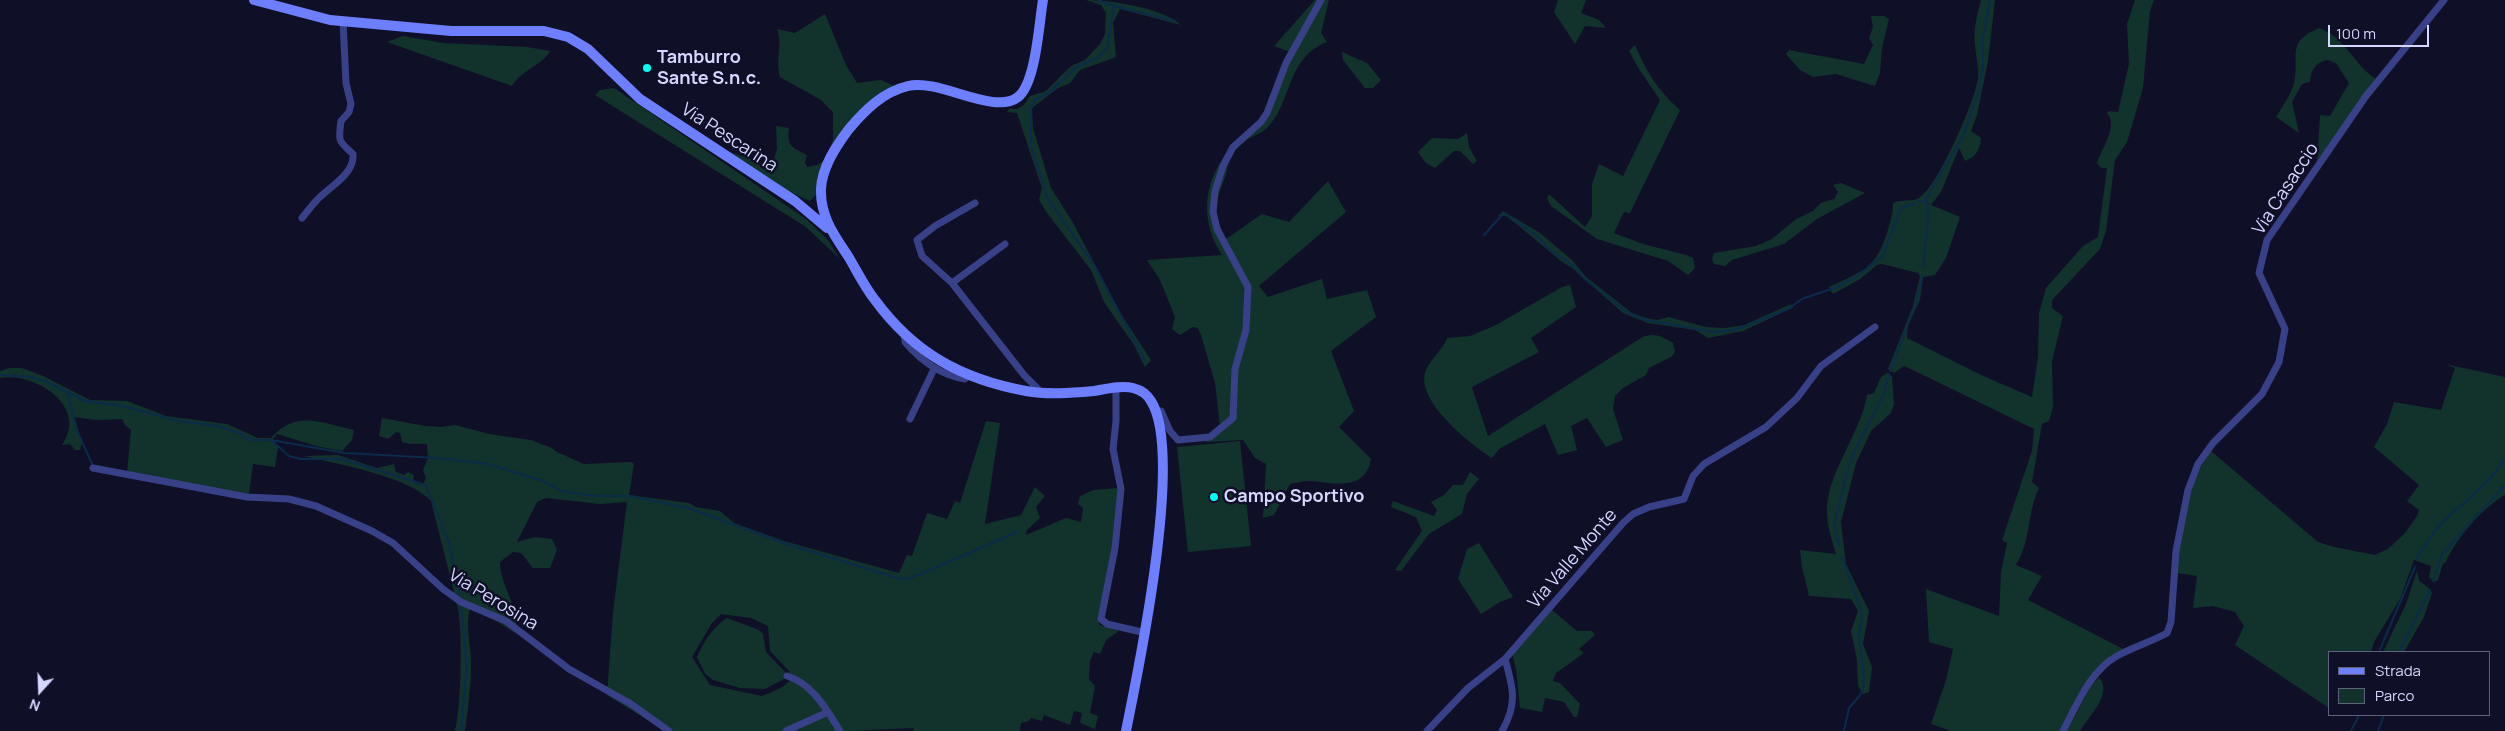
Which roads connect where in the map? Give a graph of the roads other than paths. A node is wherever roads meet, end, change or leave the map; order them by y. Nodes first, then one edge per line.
1 (254, 0) edge
2 (1043, 0) edge
3 (1322, 0) edge
4 (2444, 0) edge
5 (343, 21) junction
6 (821, 193) junction
7 (975, 203) dead end
8 (802, 205) junction
9 (822, 212) junction
10 (302, 218) dead end
11 (833, 234) junction
12 (1005, 244) dead end
13 (952, 283) junction
14 (1875, 326) dead end
15 (904, 331) junction
16 (934, 369) junction
17 (968, 374) junction
18 (1116, 388) junction
19 (1042, 393) junction
20 (1156, 411) junction
21 (910, 419) dead end
22 (94, 468) dead end
23 (1146, 634) junction
24 (1505, 658) junction
25 (787, 676) dead end
26 (828, 712) junction
27 (669, 731) edge
28 (786, 731) edge
29 (840, 731) edge
30 (1126, 731) edge
31 (1427, 731) edge
32 (1502, 731) edge
33 (2063, 731) edge

1 - 5 street, Via Pescarina
2 - 6 street
3 - 20 street
4 - 33 street, Via Casaccio
5 - 8 street, Via Pescarina
5 - 10 street
6 - 8 street
6 - 9 street
7 - 13 street
8 - 9 street, Via Pescarina
8 - 11 street, Via Pescarina
9 - 11 street
11 - 15 street
12 - 13 street
13 - 19 street
14 - 24 street, Via Valle Monte
15 - 16 street
15 - 17 street
16 - 17 street
16 - 21 street
17 - 19 street
18 - 19 street
18 - 20 street
18 - 23 street
20 - 23 street
22 - 27 street, Via Perosina
23 - 30 street
24 - 31 street, Via Valle Monte
24 - 32 street
25 - 26 street
26 - 28 street
26 - 29 street

